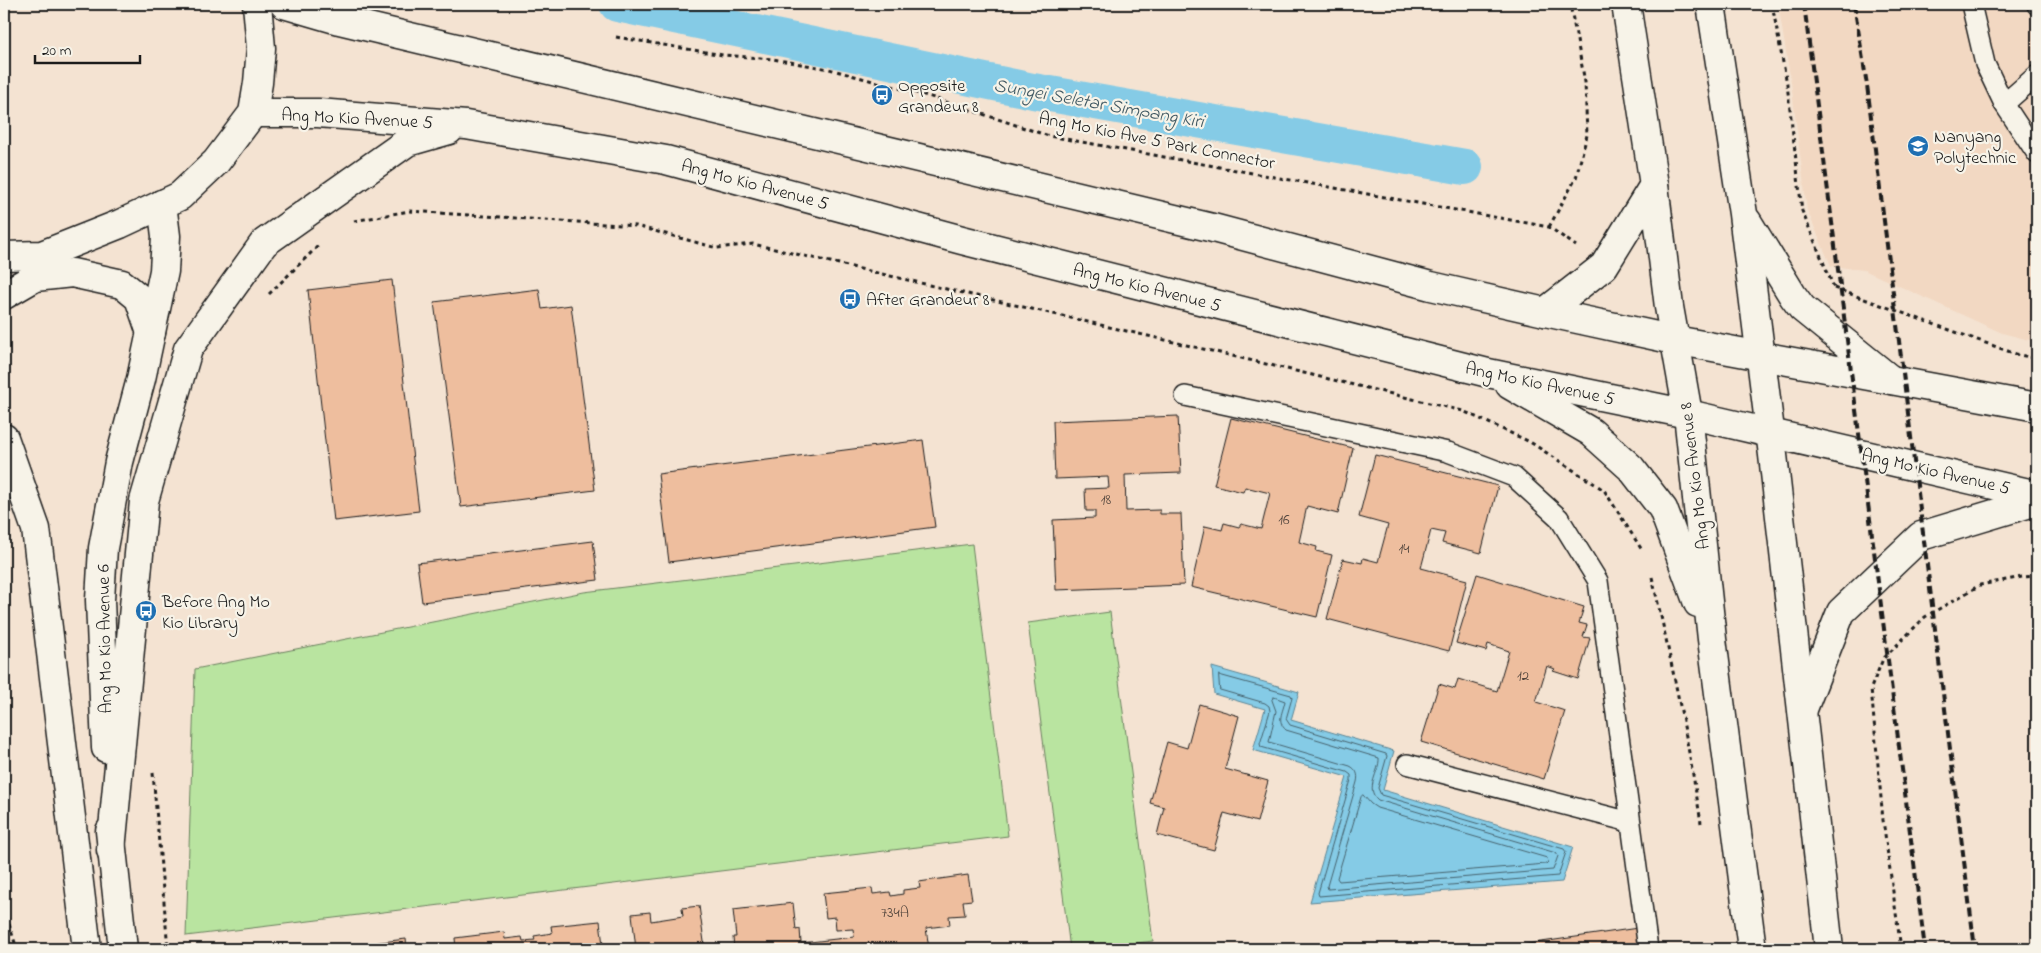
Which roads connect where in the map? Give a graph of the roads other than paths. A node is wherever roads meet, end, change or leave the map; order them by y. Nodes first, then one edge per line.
1 (257, 4) edge
2 (284, 4) edge
3 (1626, 4) edge
4 (1711, 4) edge
5 (1971, 4) edge
6 (2037, 75) edge
7 (2004, 104) junction
8 (253, 112) junction
9 (466, 125) junction
10 (2037, 154) edge
11 (1654, 185) junction
12 (162, 204) junction
13 (1742, 214) junction
14 (4, 256) edge
15 (4, 295) edge
16 (1545, 312) junction
17 (151, 334) junction
18 (1675, 340) junction
19 (1761, 356) junction
20 (1488, 373) junction
21 (1892, 381) junction
22 (1185, 396) dead end
23 (2037, 407) edge
24 (1688, 414) junction
25 (1770, 434) junction
26 (4, 438) edge
27 (2037, 495) edge
28 (2037, 501) edge
29 (1712, 639) junction
30 (1802, 712) junction
31 (1407, 764) dead end
32 (1630, 822) junction
33 (111, 850) junction
34 (86, 949) edge
35 (123, 949) edge
36 (1648, 949) edge
37 (1752, 949) edge
38 (1829, 949) edge

1 - 8 main road
2 - 16 main road
3 - 11 main road, Ang Mo Kio Avenue 8
4 - 13 main road
5 - 7 lane
6 - 7 lane
7 - 10 lane
8 - 9 main road, Ang Mo Kio Avenue 5
8 - 12 main road
9 - 20 main road, Ang Mo Kio Avenue 5
9 - 33 main road
11 - 16 main road
11 - 18 main road, Ang Mo Kio Avenue 8
12 - 14 main road
12 - 17 main road, Ang Mo Kio Avenue 6
13 - 19 main road
13 - 21 main road
15 - 17 main road
16 - 18 main road
17 - 33 main road, Ang Mo Kio Avenue 6
18 - 19 main road
18 - 24 main road, Ang Mo Kio Avenue 8
19 - 21 main road
19 - 25 main road
20 - 24 main road, Ang Mo Kio Avenue 5
20 - 29 main road
21 - 23 main road
22 - 32 lane
24 - 25 main road, Ang Mo Kio Avenue 5
24 - 29 main road, Ang Mo Kio Avenue 8
25 - 27 main road, Ang Mo Kio Avenue 5
25 - 30 main road
26 - 34 main road
28 - 30 main road
29 - 37 main road, Ang Mo Kio Avenue 8
30 - 38 main road
31 - 32 lane
32 - 36 lane
33 - 35 main road, Ang Mo Kio Avenue 6

